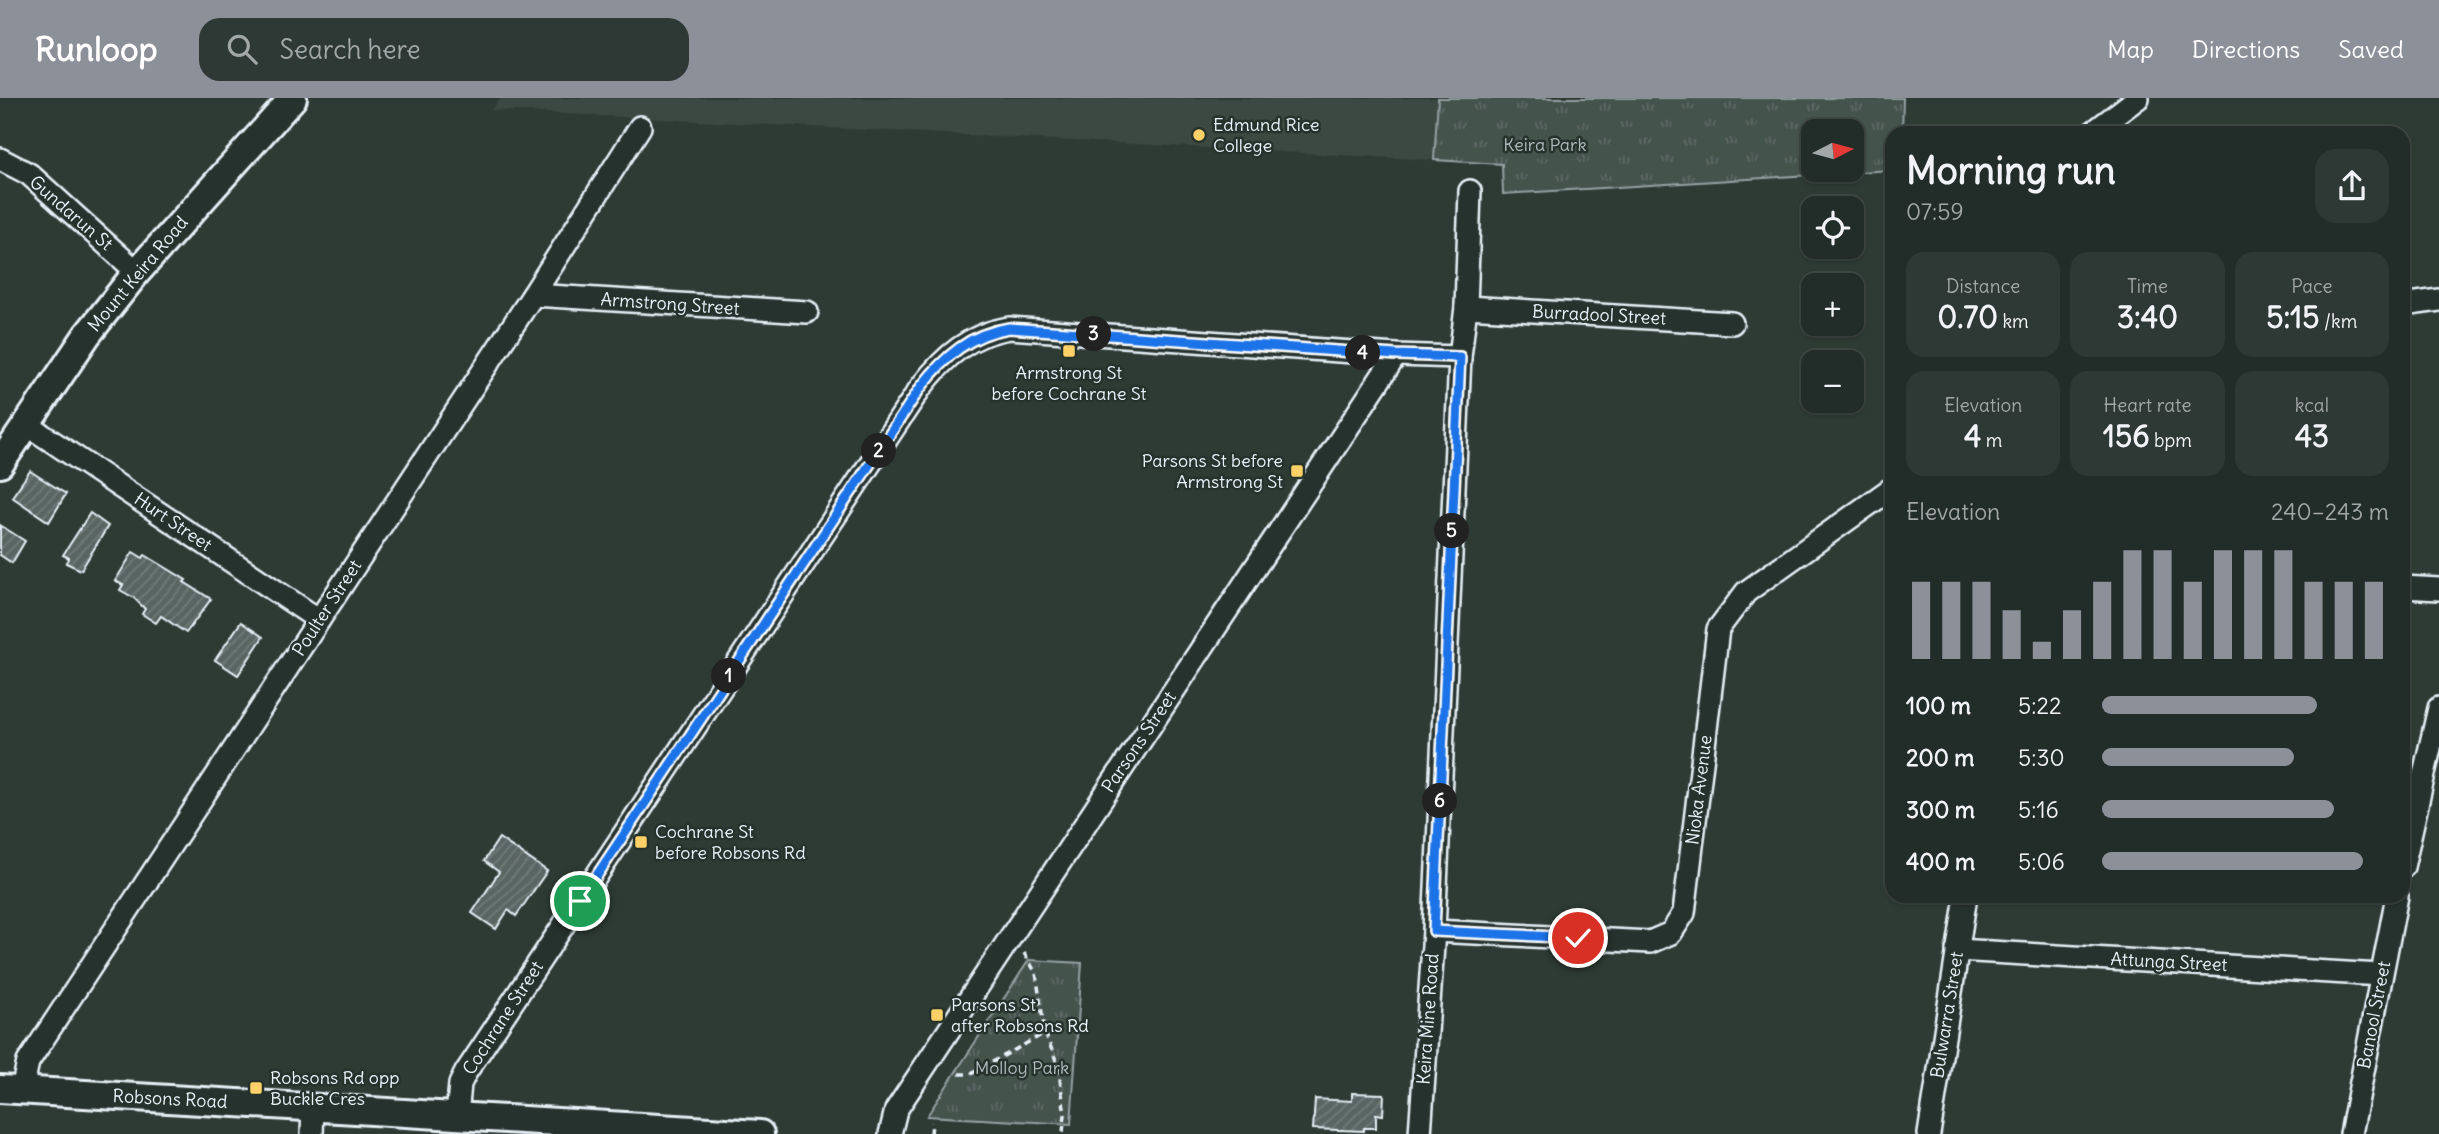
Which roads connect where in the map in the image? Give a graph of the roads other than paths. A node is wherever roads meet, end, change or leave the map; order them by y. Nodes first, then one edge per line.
1 (293, 98) edge
2 (2138, 98) edge
3 (2101, 126) edge
4 (640, 127) dead end
5 (0, 159) edge
6 (1470, 191) dead end
7 (137, 272) junction
8 (533, 295) junction
9 (2439, 300) edge
10 (2410, 304) edge
11 (1466, 307) junction
12 (807, 312) dead end
13 (1732, 323) dead end
14 (1396, 355) junction
15 (1460, 357) junction
16 (26, 424) junction
17 (0, 464) edge
18 (1885, 493) edge
19 (2410, 587) edge
20 (2439, 589) edge
21 (320, 620) junction
22 (2439, 708) edge
23 (2410, 836) edge
24 (1965, 903) edge
25 (2396, 903) edge
26 (1434, 931) junction
27 (1957, 950) junction
28 (2381, 975) junction
29 (11, 1089) edge
30 (313, 1108) junction
31 (457, 1116) junction
32 (312, 1134) edge
33 (754, 1134) edge
34 (760, 1134) edge
35 (890, 1134) edge
36 (1420, 1134) edge
37 (1928, 1134) edge
38 (2351, 1134) edge

1 - 7 main road, Mount Keira Road
2 - 3 street
4 - 8 street, Poulter Street
5 - 7 street, Gundarun St
6 - 11 street, Keira Mine Road
7 - 16 main road, Mount Keira Road
8 - 12 street, Armstrong Street
8 - 21 street, Poulter Street
9 - 10 street
11 - 13 street, Burradool Street
11 - 15 street, Keira Mine Road
14 - 15 street
14 - 31 street, Cochrane Street
14 - 35 street, Parsons Street
15 - 26 street, Keira Mine Road
16 - 17 main road, Mount Keira Road
16 - 21 street, Hurt Street
18 - 26 street, Nioka Avenue
19 - 20 street
21 - 29 street, Poulter Street
22 - 23 street
24 - 27 street, Bulwarra Street
25 - 28 street, Banool Street
26 - 36 street, Keira Mine Road
27 - 28 street, Attunga Street
27 - 37 street, Bulwarra Street
28 - 38 street, Banool Street
29 - 30 main road, Robsons Road
30 - 31 main road, Robsons Road
30 - 32 street
31 - 33 main road, Robsons Road
33 - 34 main road, Robsons Road

